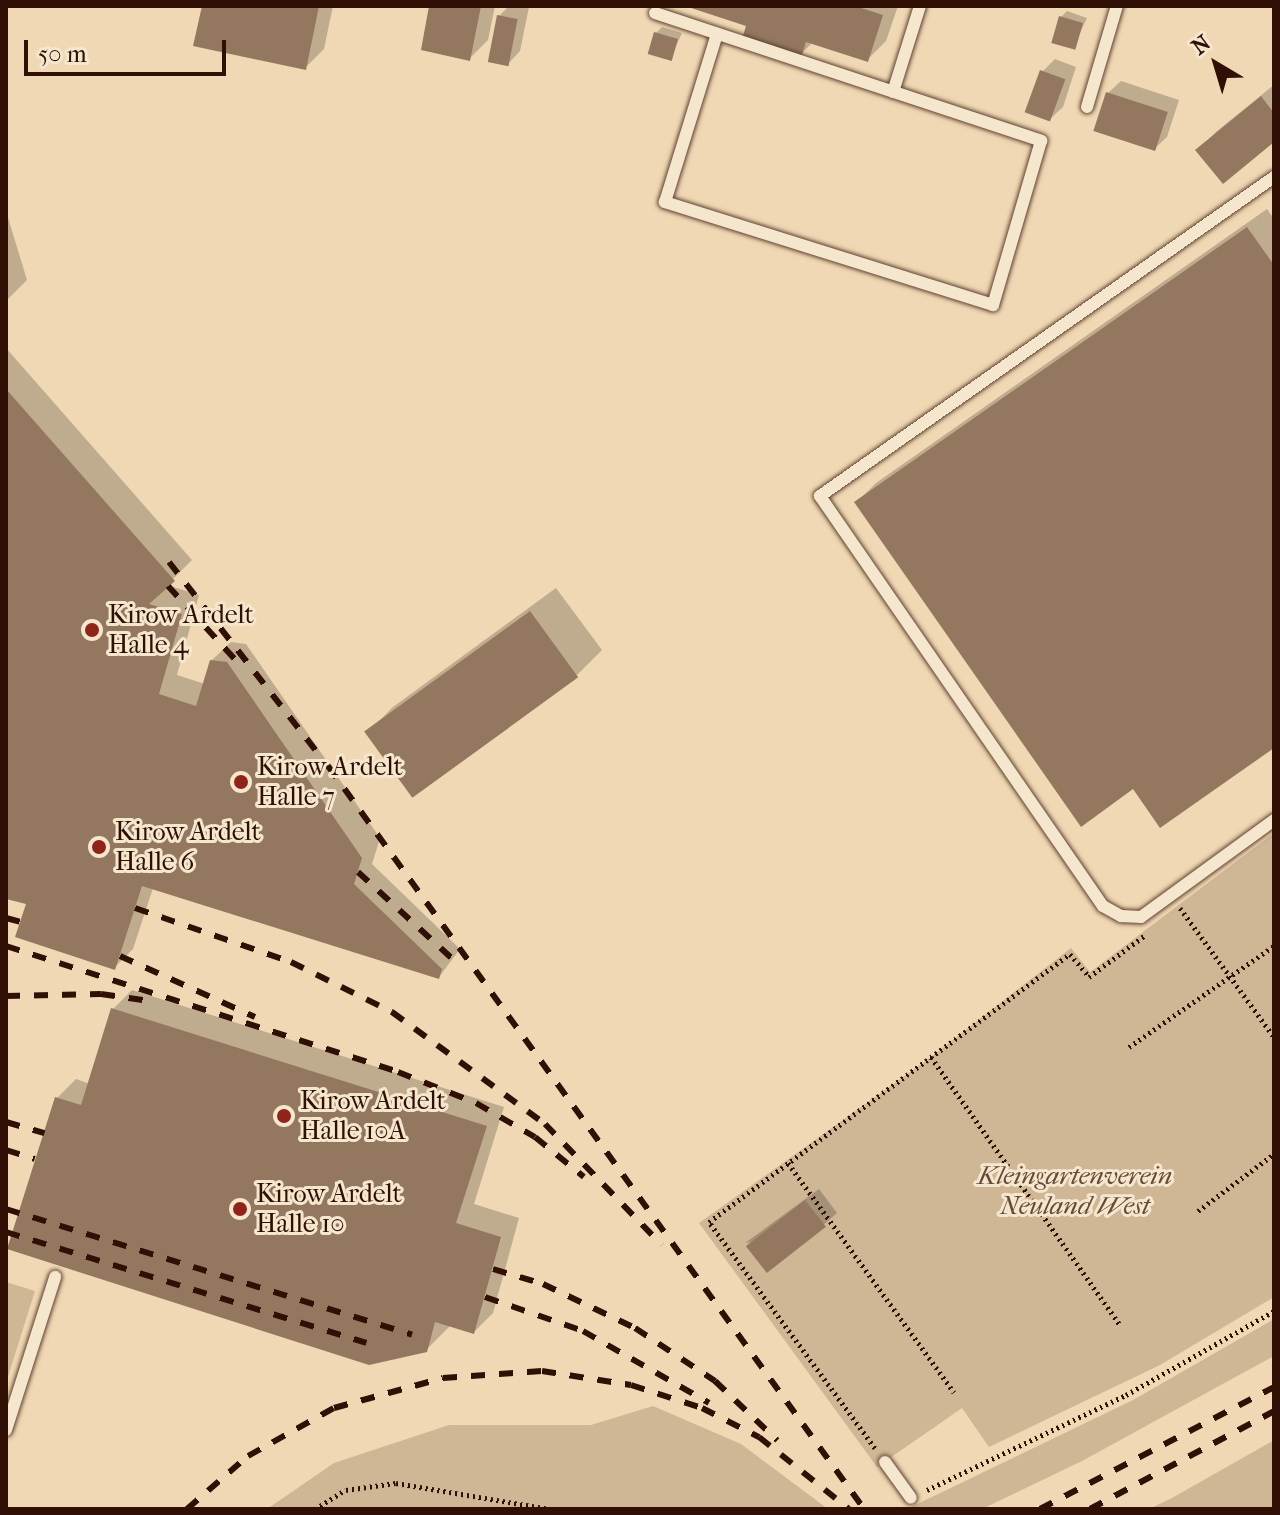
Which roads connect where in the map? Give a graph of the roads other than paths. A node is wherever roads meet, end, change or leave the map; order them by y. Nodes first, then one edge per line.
1 (920, 6) edge
2 (1117, 6) edge
3 (655, 13) dead end
4 (717, 34) junction
5 (893, 92) junction
6 (1087, 107) dead end
7 (1274, 177) edge
8 (1274, 820) edge
9 (55, 1277) dead end
10 (6, 1430) edge
11 (885, 1462) road end
12 (911, 1498) road end

1 - 5 lane
2 - 6 lane
3 - 4 lane
4 - 5 lane
4 - 5 lane
7 - 8 lane
9 - 10 lane
11 - 12 lane

